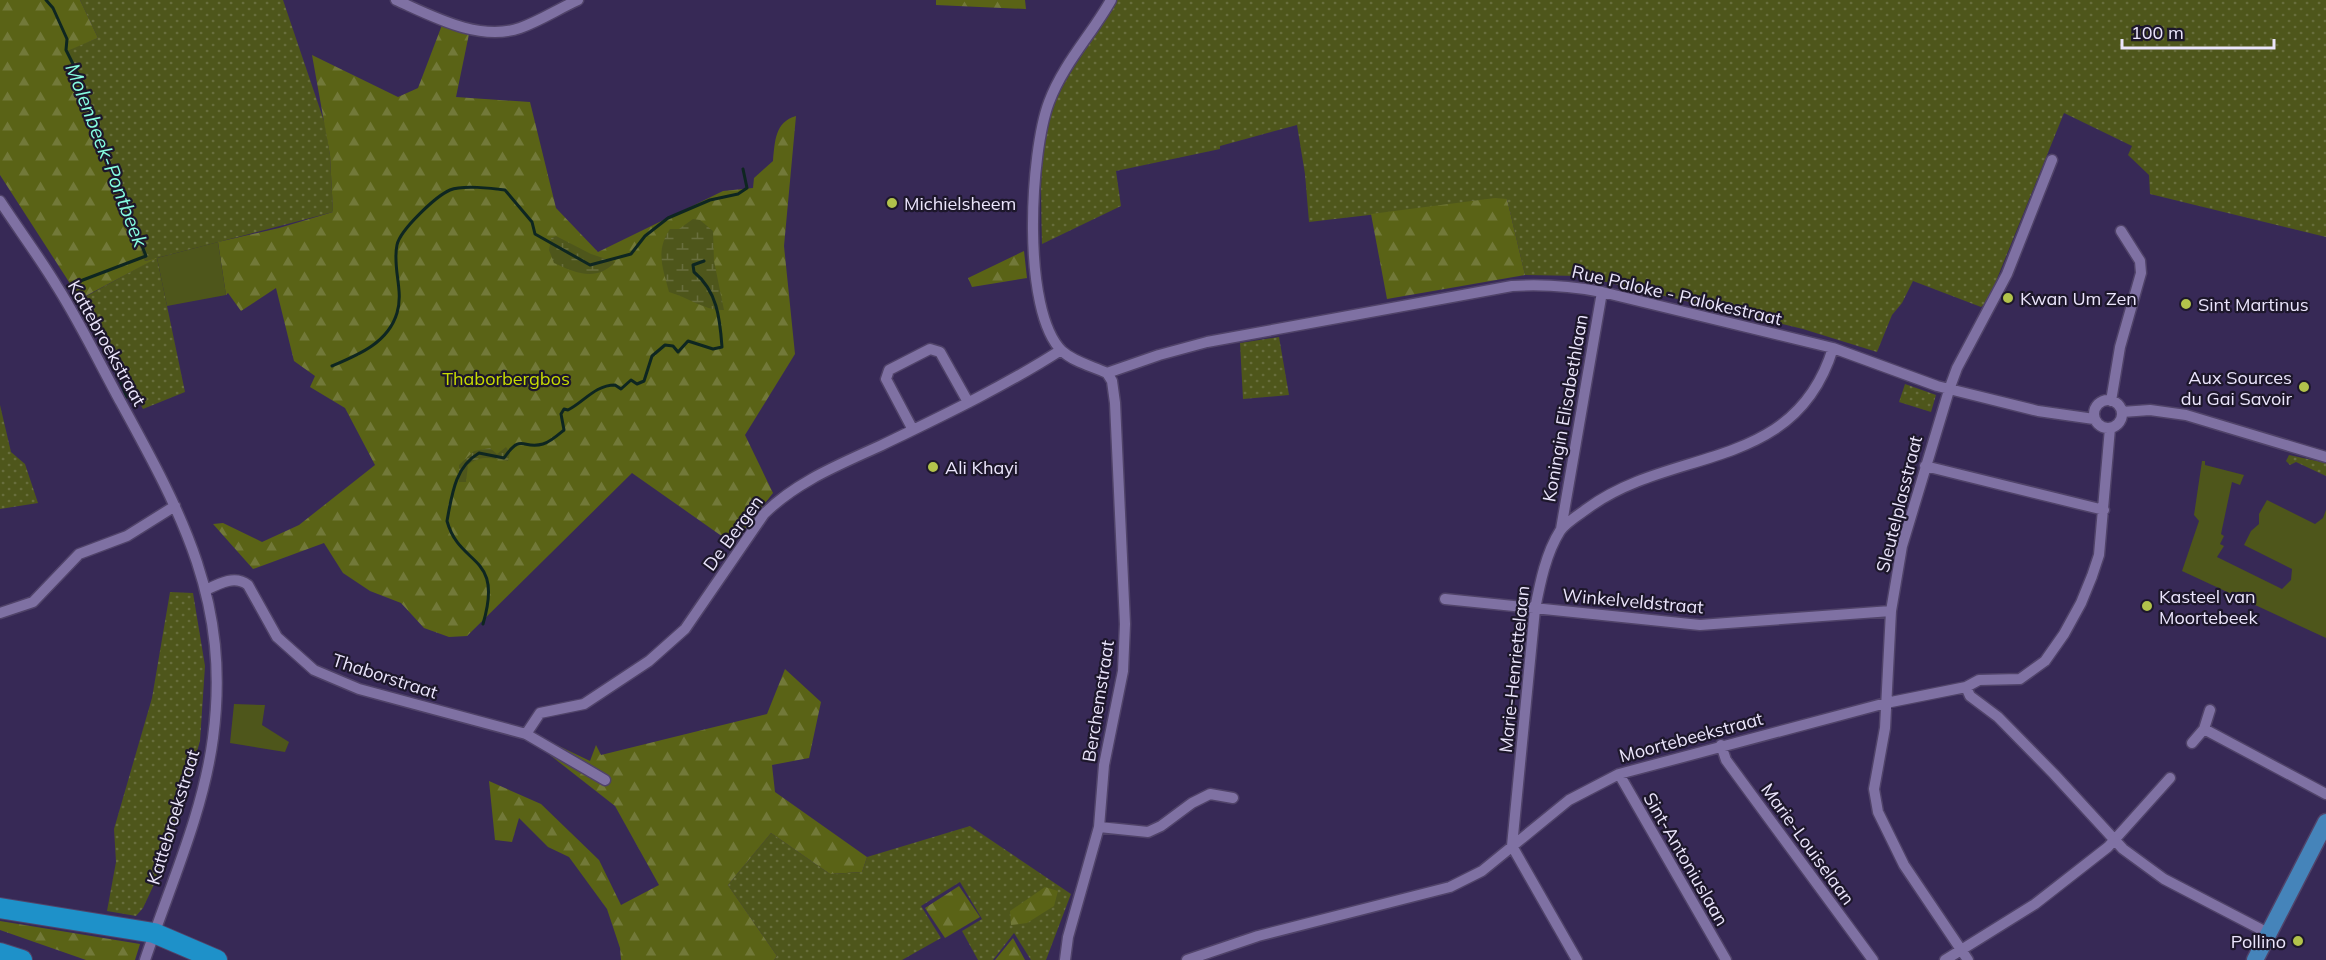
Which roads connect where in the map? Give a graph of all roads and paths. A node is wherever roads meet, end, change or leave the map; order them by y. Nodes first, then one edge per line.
1 (396, 0) edge
2 (578, 0) edge
3 (1111, 0) edge
4 (2052, 160) dead end
5 (0, 201) edge
6 (2121, 231) dead end
7 (1602, 292) junction
8 (1833, 348) junction
9 (1061, 350) junction
10 (1107, 372) junction
11 (1950, 387) junction
12 (2111, 400) junction
13 (968, 402) junction
14 (2122, 412) junction
15 (2094, 419) junction
16 (2110, 428) junction
17 (913, 430) junction
18 (2326, 457) edge
19 (1925, 466) junction
20 (175, 506) junction
21 (2104, 510) junction
22 (1561, 529) junction
23 (206, 590) junction
24 (1445, 599) dead end
25 (1535, 609) junction
26 (1891, 611) junction
27 (0, 613) edge
28 (1966, 687) junction
29 (1886, 703) junction
30 (2210, 710) dead end
31 (2204, 729) junction
32 (526, 734) junction
33 (2192, 743) dead end
34 (1721, 745) junction
35 (1619, 774) junction
36 (2170, 778) dead end
37 (605, 780) dead end
38 (2326, 794) edge
39 (1233, 798) dead end
40 (2326, 822) edge
41 (1099, 827) junction
42 (2116, 840) junction
43 (1512, 846) junction
44 (0, 908) edge
45 (154, 933) junction
46 (2268, 933) junction
47 (0, 952) edge
48 (1965, 955) edge
49 (22, 960) edge
50 (145, 960) edge
51 (218, 960) edge
52 (1065, 960) edge
53 (1187, 960) edge
54 (1577, 960) edge
55 (1726, 960) edge
56 (1873, 960) edge
57 (1945, 960) edge
58 (2255, 960) edge

1 - 2 street
3 - 9 street
4 - 11 street, Sleutelplasstraat
5 - 20 street, Kattebroekstraat
6 - 12 street
7 - 8 street, Rue Paloke - Palokestraat
7 - 10 street, Rue Paloke - Palokestraat
7 - 22 street, Koningin Elisabethlaan
8 - 11 street, Rue Paloke - Palokestraat
8 - 22 street, Marie-Henriettelaan
9 - 10 street
9 - 13 street, De Bergen
10 - 41 street, Berchemstraat
11 - 15 street, Rue Paloke - Palokestraat
11 - 19 street, Sleutelplasstraat
12 - 14 street
12 - 15 street
13 - 17 street, De Bergen
13 - 17 street
14 - 16 street
14 - 18 street
15 - 16 street, Rue Paloke - Palokestraat
16 - 21 street, Moortebeekstraat
17 - 32 street, De Bergen
19 - 21 street
19 - 26 street, Sleutelplasstraat
20 - 23 street, Kattebroekstraat
20 - 27 street
21 - 28 street, Moortebeekstraat
22 - 25 street, Marie-Henriettelaan
23 - 32 street, Thaborstraat
23 - 45 street, Kattebroekstraat
24 - 25 street, Winkelveldstraat
25 - 26 street, Winkelveldstraat
25 - 43 street, Marie-Henriettelaan
26 - 29 street, Sleutelplasstraat
28 - 29 street, Moortebeekstraat
28 - 42 street
29 - 34 street, Moortebeekstraat
29 - 48 street, Sleutelplasstraat
30 - 31 street
31 - 33 street
31 - 38 street
32 - 37 street, Thaborstraat
34 - 35 street, Moortebeekstraat
34 - 56 street, Marie-Louiselaan
35 - 43 street, Moortebeekstraat
35 - 55 street, Sint-Antoniuslaan
36 - 42 street
39 - 41 street
40 - 46 main road
41 - 52 street, Berchemstraat
42 - 46 street
42 - 48 street
43 - 53 street, Moortebeekstraat
43 - 54 street
44 - 45 highway
45 - 50 street, Kattebroekstraat
45 - 51 highway
46 - 58 main road
47 - 49 highway
48 - 57 street

